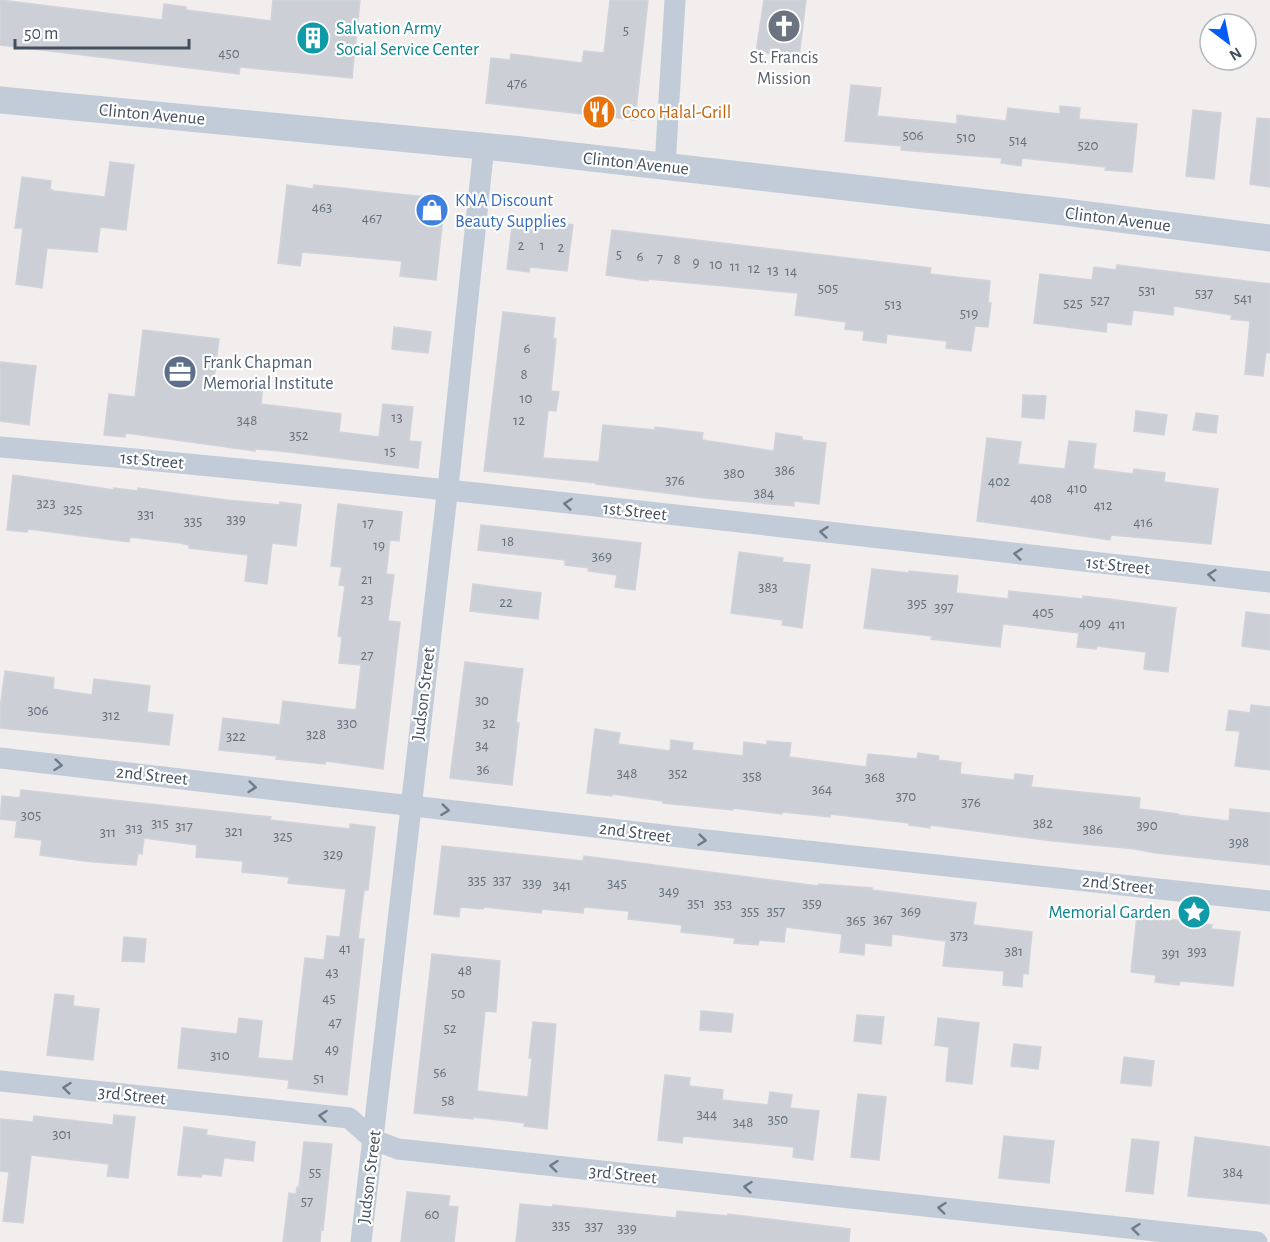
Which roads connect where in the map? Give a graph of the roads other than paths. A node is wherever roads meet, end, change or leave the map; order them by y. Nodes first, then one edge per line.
1 (675, 0) edge
2 (0, 100) edge
3 (484, 146) junction
4 (665, 166) junction
5 (1270, 238) edge
6 (0, 447) edge
7 (447, 490) junction
8 (1270, 582) edge
9 (0, 758) edge
10 (410, 806) junction
11 (1270, 901) edge
12 (0, 1081) edge
13 (374, 1140) junction
14 (361, 1242) edge
15 (1257, 1242) edge

1 - 4 street
2 - 3 street, Clinton Avenue
3 - 4 street, Clinton Avenue
3 - 7 street, Judson Street
4 - 5 street, Clinton Avenue
6 - 7 street, 1st Street
8 -> 7 street, 1st Street
7 - 10 street, Judson Street
9 -> 10 street, 2nd Street
10 -> 11 street, 2nd Street
10 - 13 street, Judson Street
13 -> 12 street, 3rd Street
13 - 14 street, Judson Street
15 -> 13 street, 3rd Street

